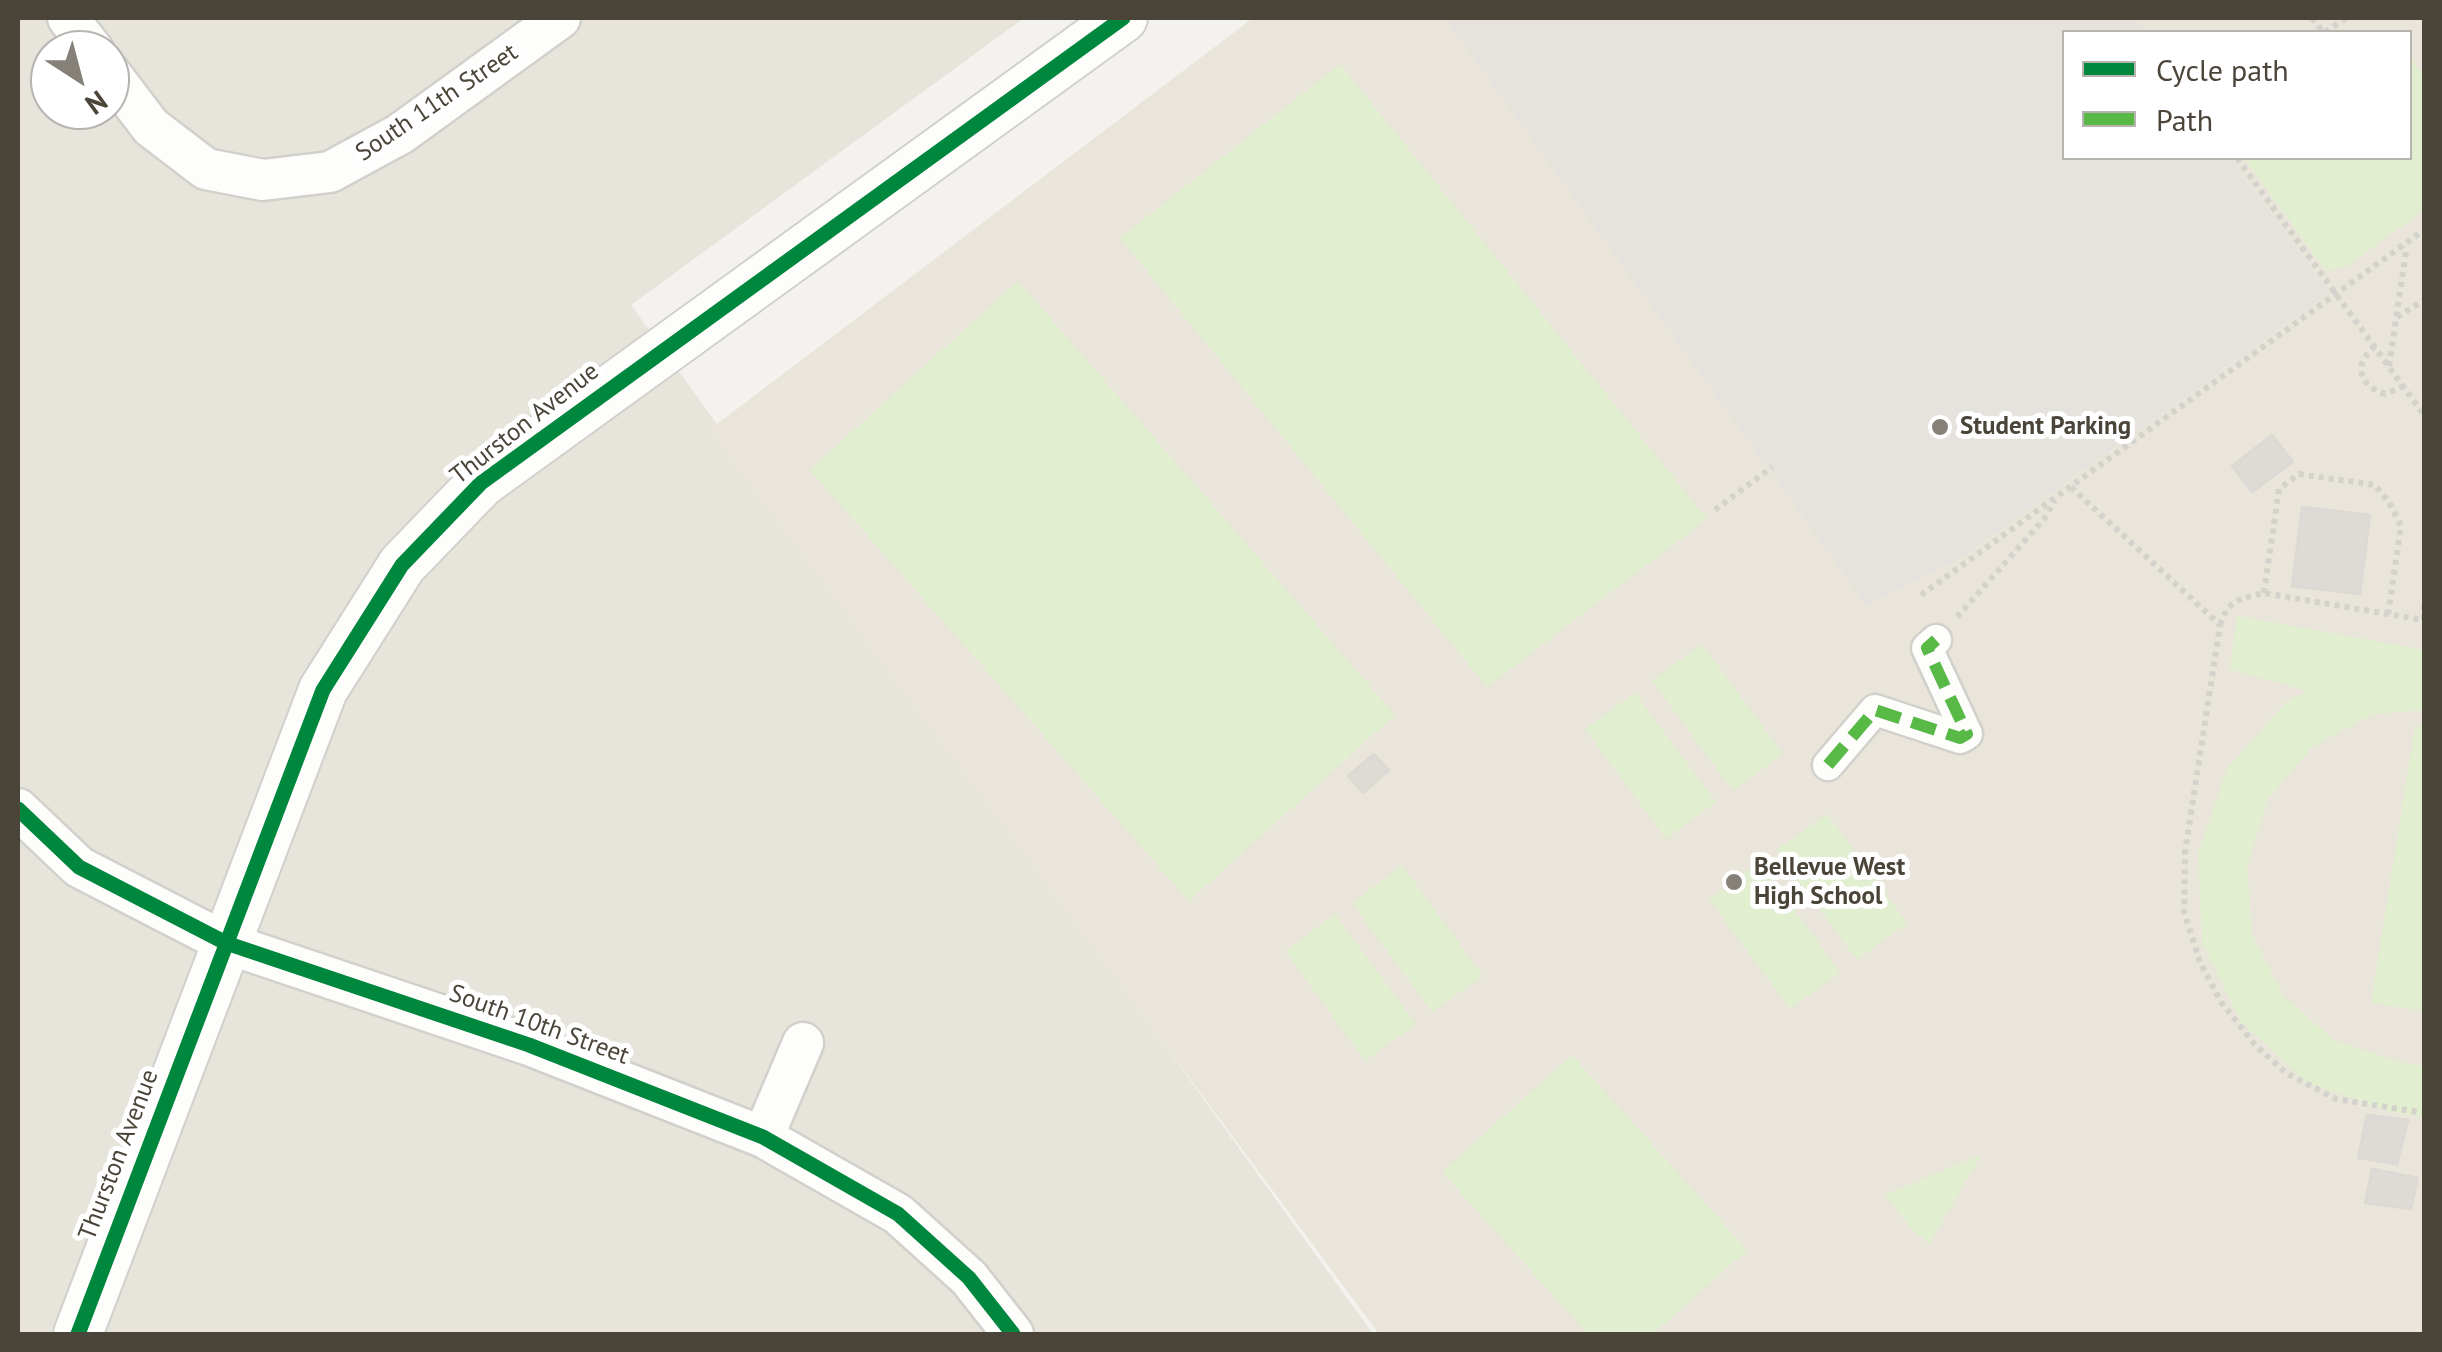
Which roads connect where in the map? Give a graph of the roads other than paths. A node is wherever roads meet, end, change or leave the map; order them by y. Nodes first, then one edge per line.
1 (560, 18) edge
2 (1123, 18) edge
3 (130, 100) edge
4 (1936, 640) road end
5 (1828, 765) dead end
6 (18, 809) edge
7 (226, 943) junction
8 (803, 1042) dead end
9 (763, 1136) junction
10 (78, 1334) edge
11 (1013, 1334) edge

1 - 3 street, South 11th Street
2 - 7 street, Thurston Avenue
4 - 5 street
6 - 7 street, South 10th Street
7 - 9 street, South 10th Street
7 - 10 street, Thurston Avenue
8 - 9 street
9 - 11 street, South 10th Street

